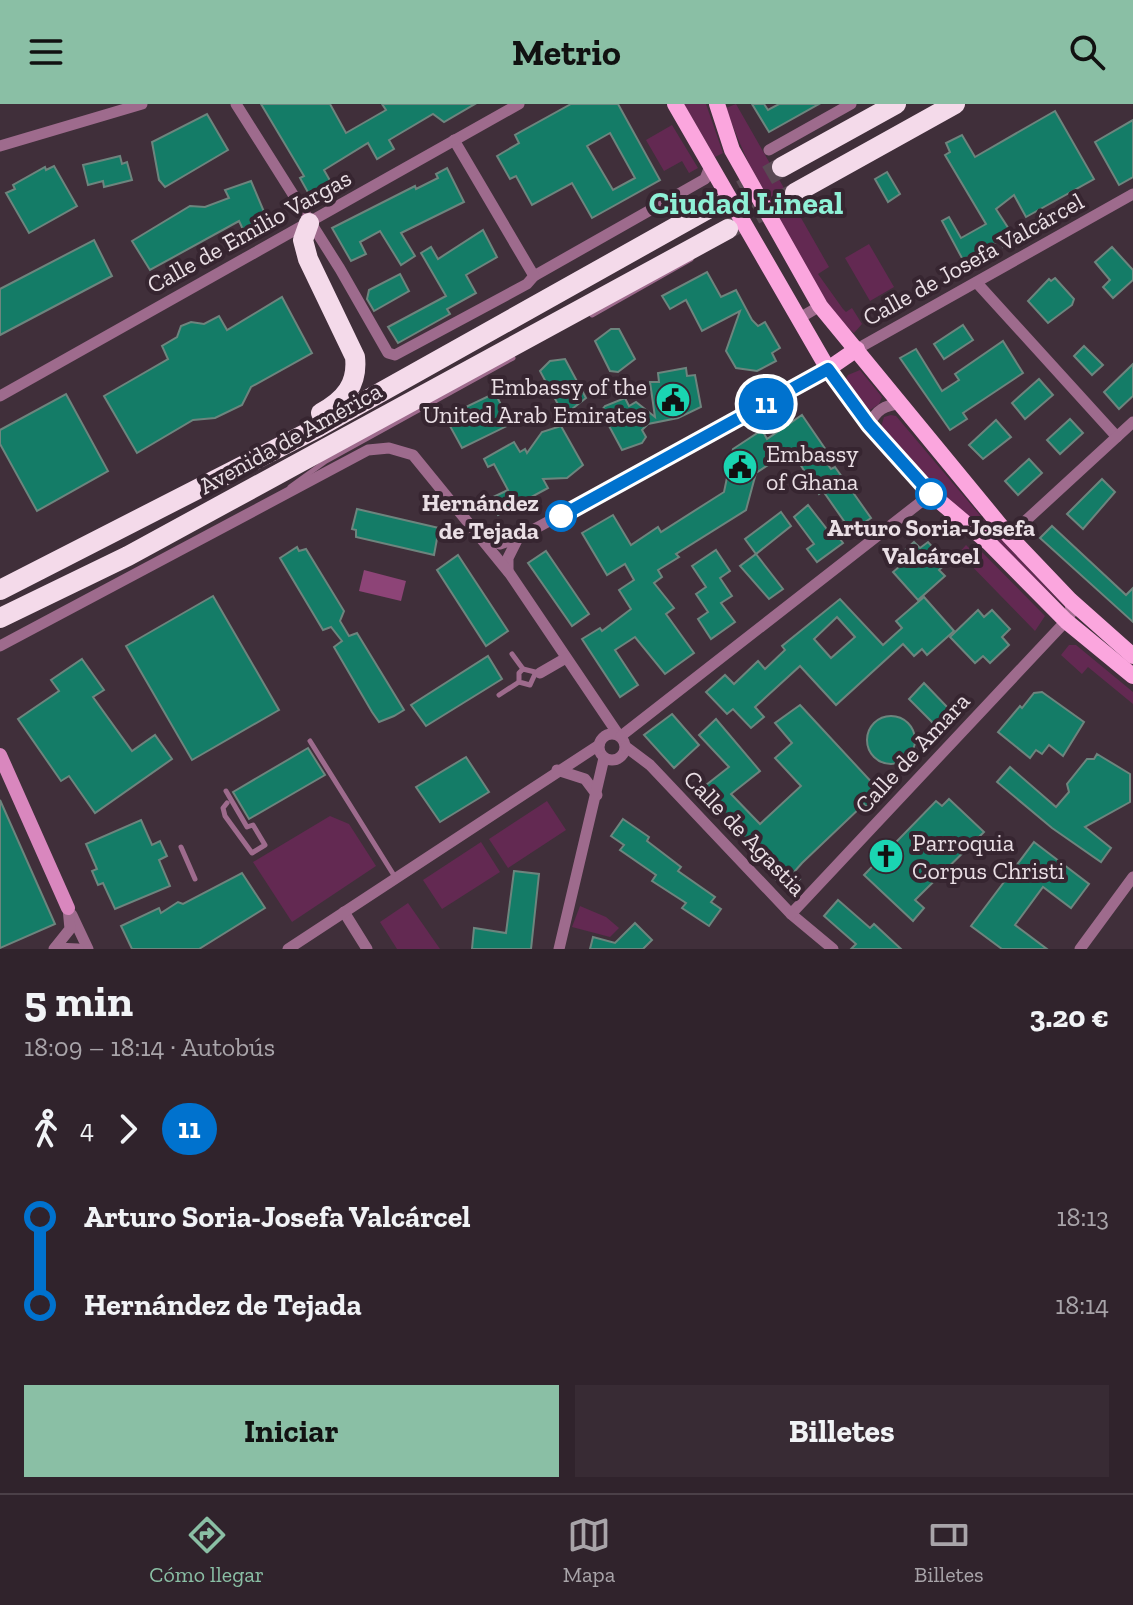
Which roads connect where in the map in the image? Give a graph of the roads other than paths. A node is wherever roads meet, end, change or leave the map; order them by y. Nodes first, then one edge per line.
1 (142, 104) edge
2 (236, 104) edge
3 (519, 104) edge
4 (675, 104) edge
5 (717, 104) edge
6 (851, 104) edge
7 (896, 104) edge
8 (955, 104) edge
9 (454, 140) junction
10 (0, 146) edge
11 (769, 150) dead end
12 (710, 166) junction
13 (782, 167) tunnel mouth
14 (795, 193) tunnel mouth
15 (1133, 194) edge
16 (1133, 200) edge
17 (715, 205) tunnel mouth
18 (1111, 208) junction
19 (309, 223) junction
20 (728, 229) joint
21 (534, 276) junction
22 (977, 283) junction
23 (820, 306) junction
24 (583, 319) dead end
25 (798, 319) junction
26 (857, 349) junction
27 (516, 356) dead end
28 (828, 369) junction
29 (0, 396) edge
30 (901, 403) junction
31 (1133, 422) edge
32 (869, 425) junction
33 (1117, 437) junction
34 (389, 448) joint
35 (246, 465) junction
36 (931, 494) junction
37 (273, 499) junction
38 (1009, 536) junction
39 (478, 537) junction
40 (518, 538) junction
41 (510, 574) junction
42 (0, 590) edge
43 (1070, 600) junction
44 (0, 618) edge
45 (1066, 621) junction
46 (0, 646) edge
47 (1131, 651) edge
48 (512, 654) dead end
49 (566, 658) junction
50 (523, 669) junction
51 (538, 673) junction
52 (1133, 676) edge
53 (519, 682) junction
54 (499, 695) dead end
55 (598, 708) junction
56 (621, 739) junction
57 (310, 741) dead end
58 (602, 749) junction
59 (0, 755) edge
60 (557, 770) junction
61 (226, 791) dead end
62 (597, 795) junction
63 (227, 803) dead end
64 (181, 847) dead end
65 (1133, 877) edge
66 (396, 878) junction
67 (195, 879) dead end
68 (68, 908) junction
69 (344, 912) junction
70 (791, 914) junction
71 (70, 929) junction
72 (54, 949) edge
73 (78, 949) edge
74 (88, 949) edge
75 (288, 949) edge
76 (367, 949) edge
77 (559, 949) edge
78 (833, 949) edge
79 (1080, 949) edge

1 - 10 street
2 - 19 street
3 - 9 street, Calle de Emilio Vargas
4 - 12 main road
5 - 23 main road
6 - 11 street
7 - 13 highway
8 - 14 highway
9 - 19 street, Calle de Emilio Vargas
9 - 21 street
12 - 21 street
12 - 25 main road
15 - 18 street, Calle de Josefa Valcárcel
16 - 18 street, Calle de Josefa Valcárcel
17 - 35 highway, Avenida de América
18 - 22 street, Calle de Josefa Valcárcel
19 - 21 street
19 - 29 street, Calle de Emilio Vargas
19 - 35 highway
20 - 24 lane
20 - 44 highway, Avenida de América
22 - 26 street, Calle de Josefa Valcárcel
22 - 33 street
23 - 25 street
23 - 26 main road
25 - 28 main road
26 - 28 main road
26 - 30 main road
27 - 37 lane
28 - 32 main road
28 - 40 street
30 - 32 street
30 - 38 main road
31 - 33 street
32 - 36 main road
33 - 38 street
34 - 37 street, Avenida de América
34 - 39 street, Calle de Agastia
35 - 42 highway, Avenida de América
36 - 45 main road
36 - 56 street
37 - 46 street, Avenida de América
38 - 43 main road
39 - 40 street
39 - 41 street, Calle de Agastia
40 - 41 street
41 - 49 street, Calle de Agastia
43 - 45 street
43 - 47 main road
45 - 52 main road
45 - 70 street, Calle de Amara
48 - 50 lane
49 - 51 street
49 - 55 street, Calle de Agastia
50 - 51 lane
50 - 53 lane
51 - 53 lane
53 - 54 lane
55 - 56 street, Calle de Agastia
55 - 58 street, Calle de Agastia
56 - 58 street
56 - 58 street
56 - 70 street, Calle de Agastia
57 - 66 lane
58 - 60 street
58 - 62 street, Calle de Agastia
59 - 68 street
60 - 62 street
60 - 66 street
61 - 63 lane
62 - 77 street, Calle de Agastia
64 - 67 lane
65 - 79 street
66 - 69 street
68 - 71 street
68 - 74 street
69 - 75 street
69 - 76 street
70 - 78 street, Calle de Agastia
71 - 72 street
71 - 73 lane
72 - 73 street

